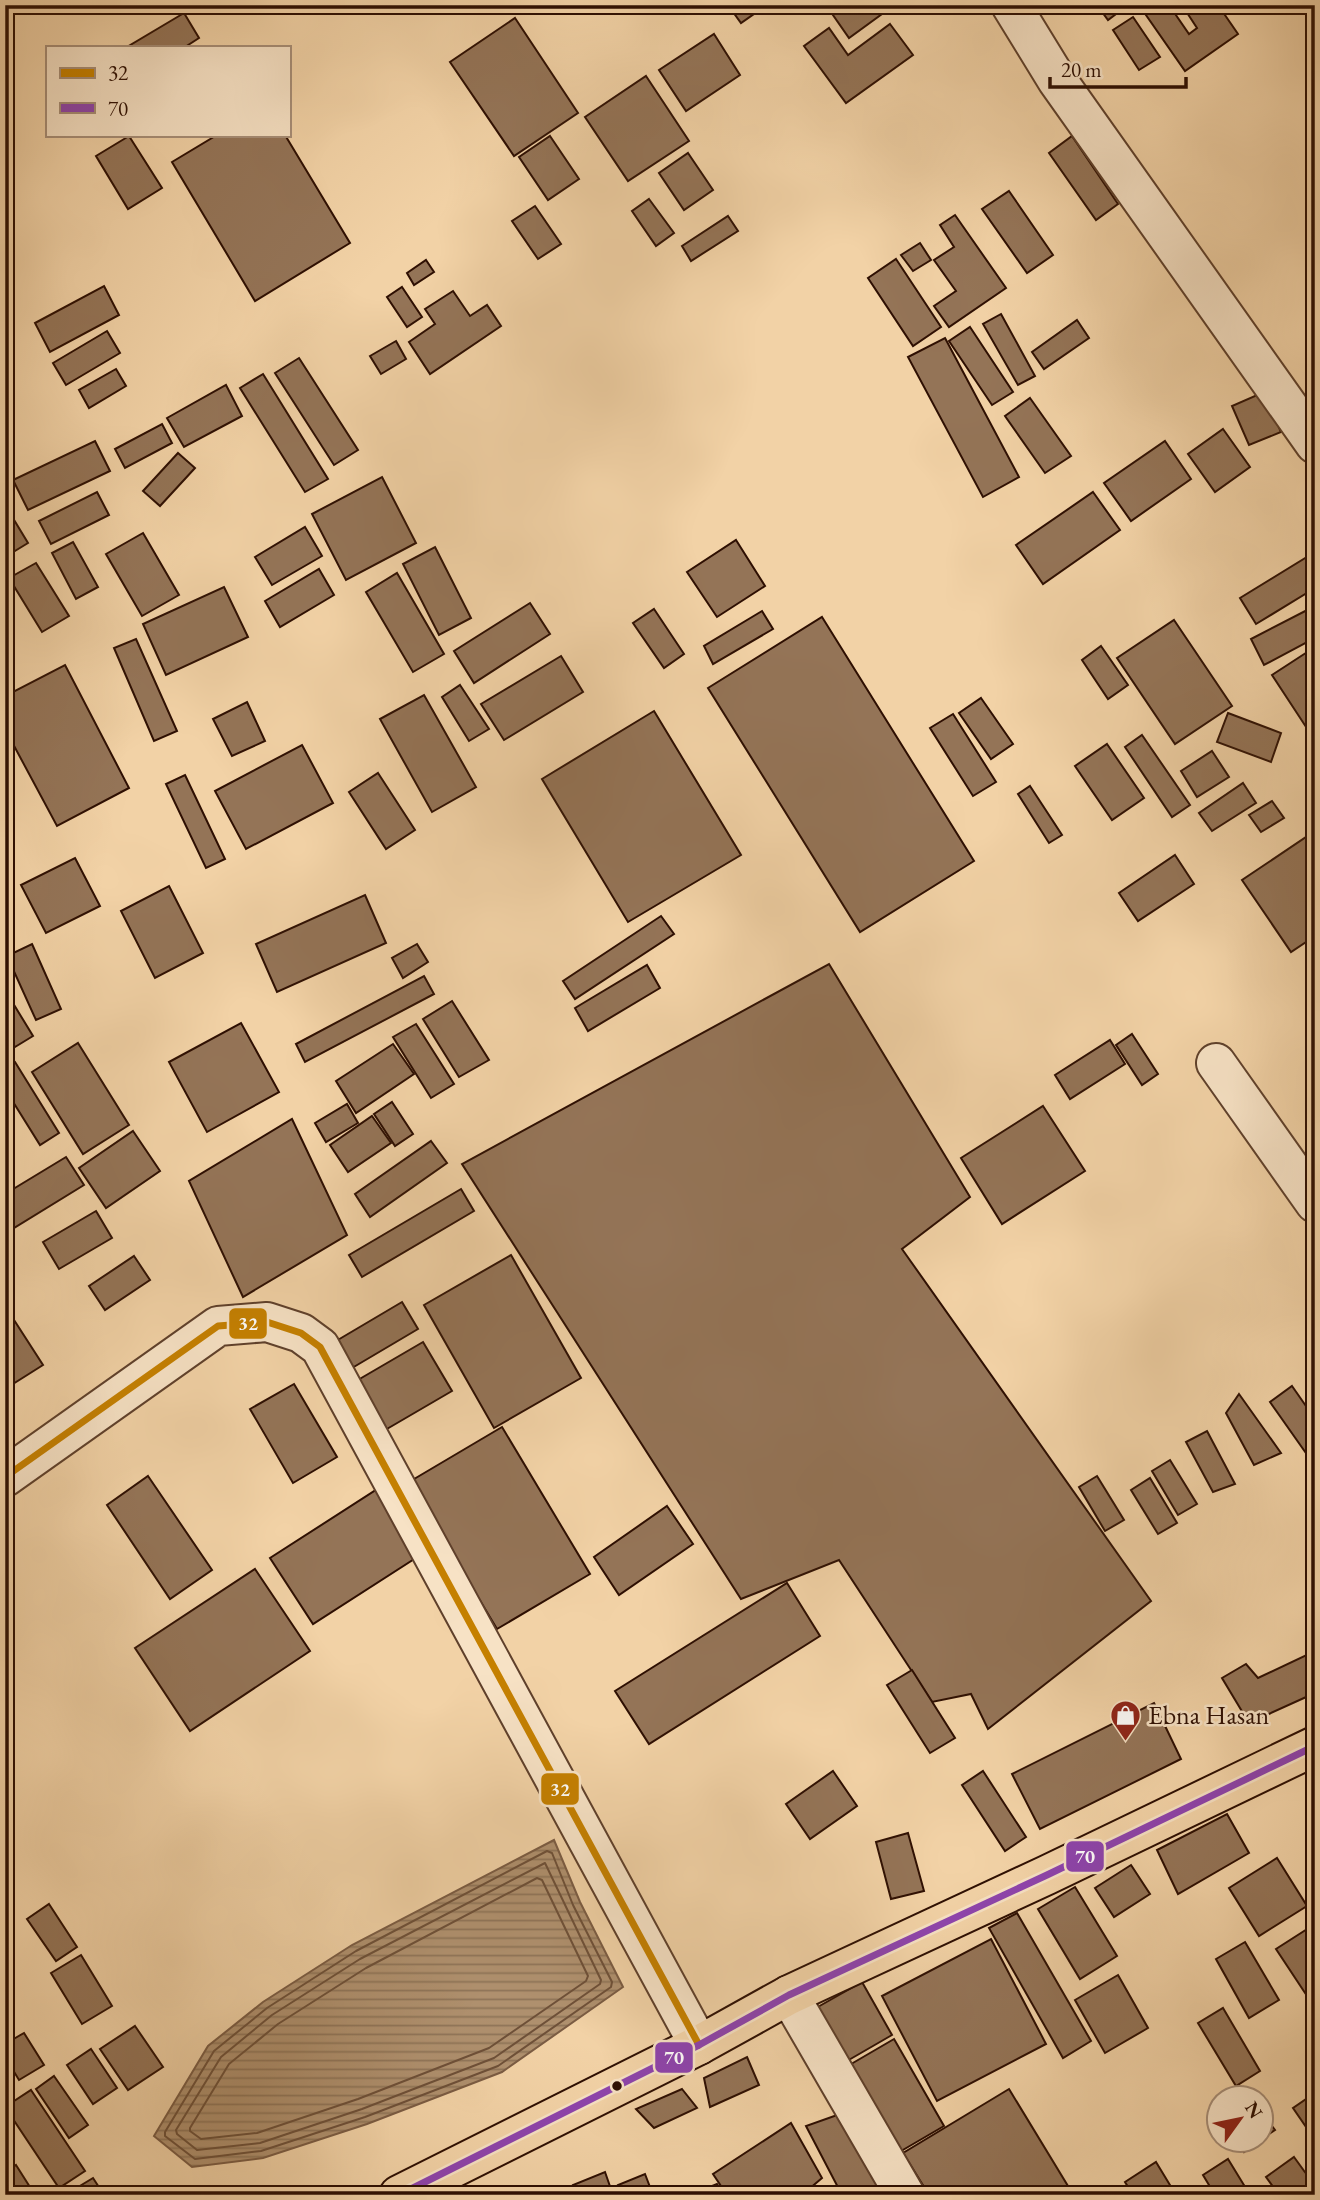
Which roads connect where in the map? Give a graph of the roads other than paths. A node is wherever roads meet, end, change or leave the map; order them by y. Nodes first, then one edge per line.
1 (1011, 5) edge
2 (1315, 444) edge
3 (1216, 1063) dead end
4 (1315, 1203) edge
5 (5, 1477) edge
6 (1315, 1746) edge
7 (789, 1995) junction
8 (699, 2045) junction
9 (399, 2195) edge
10 (905, 2195) edge

1 - 2 street
3 - 4 street
5 - 8 street
6 - 7 main road
7 - 8 main road
7 - 10 street
8 - 9 main road

